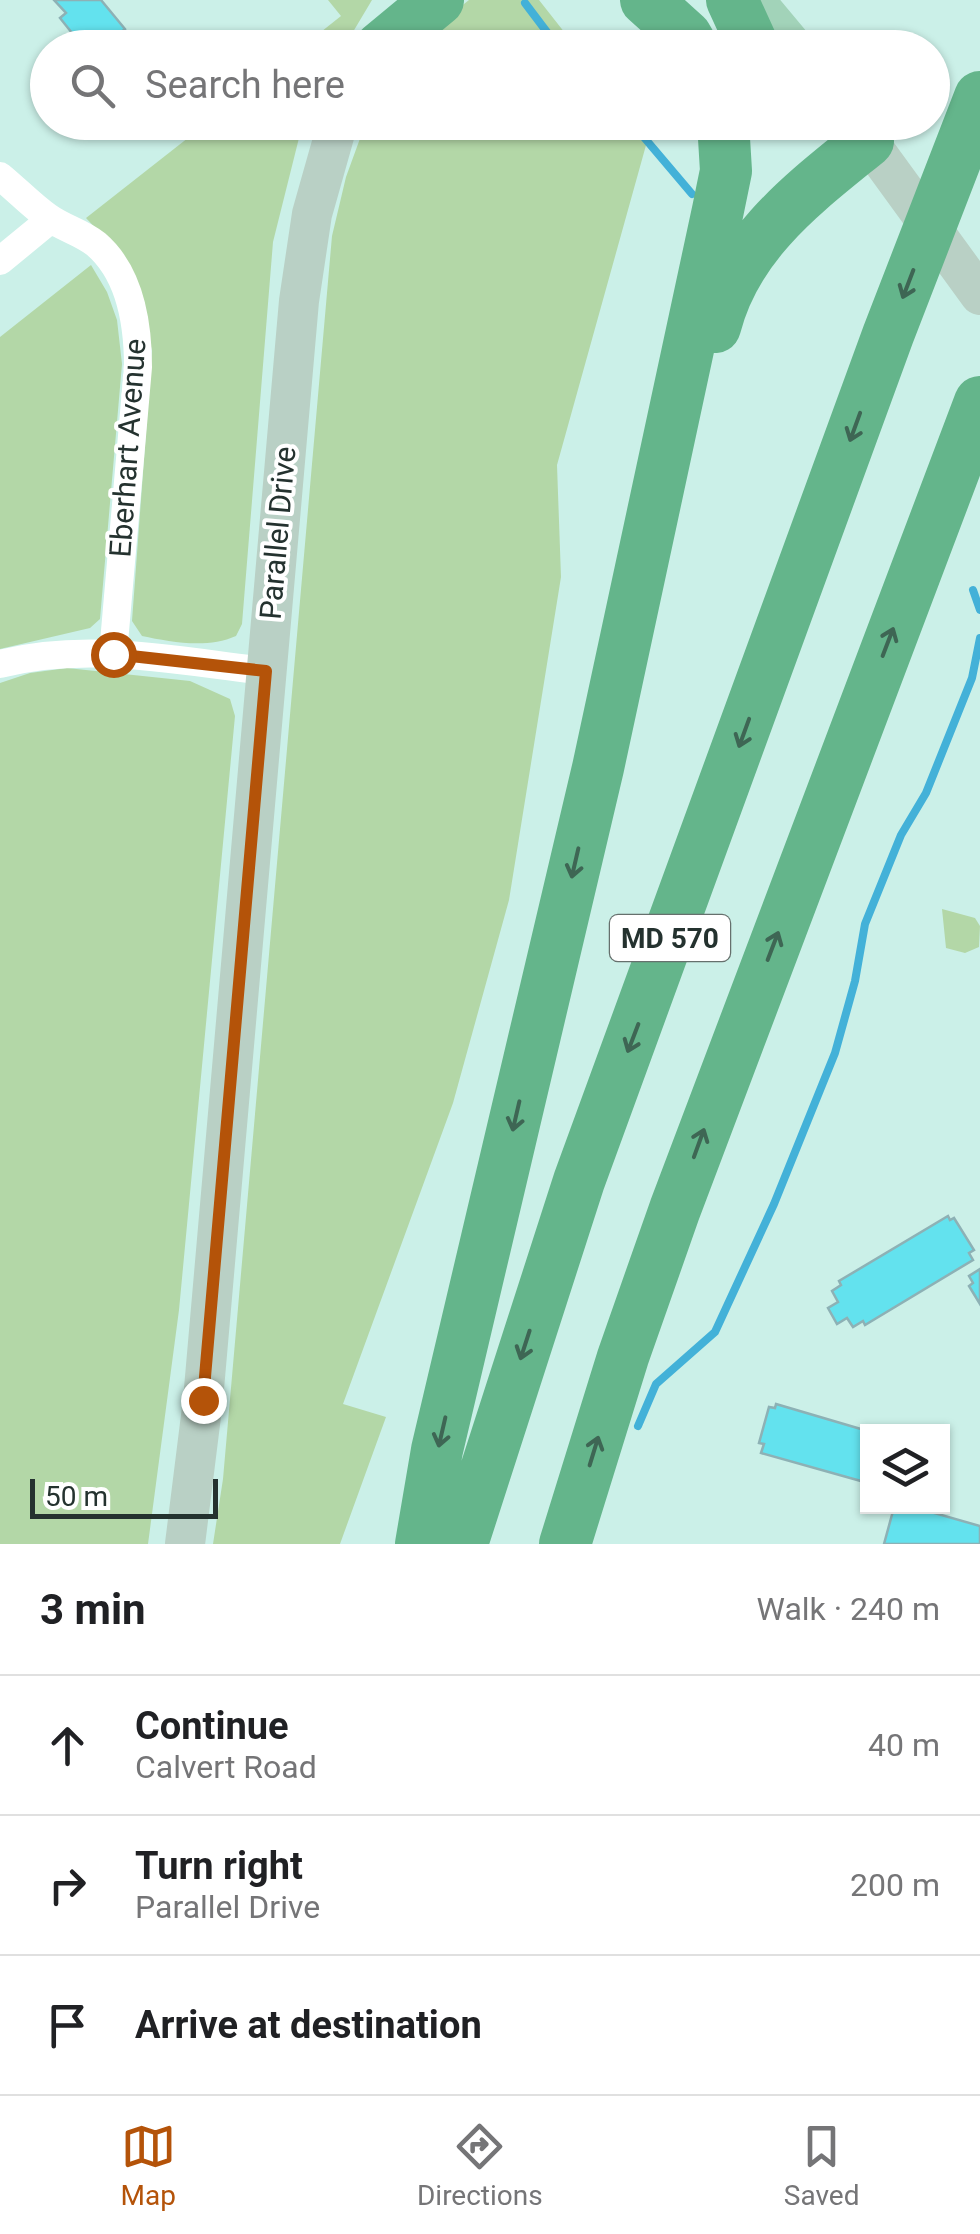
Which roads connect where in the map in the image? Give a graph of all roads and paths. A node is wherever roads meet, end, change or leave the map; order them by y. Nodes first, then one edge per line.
1 (406, 0) edge
2 (438, 0) edge
3 (646, 0) edge
4 (732, 0) edge
5 (752, 0) edge
6 (388, 30) edge
7 (400, 30) edge
8 (679, 30) edge
9 (746, 30) edge
10 (776, 30) edge
11 (974, 112) edge
12 (333, 140) edge
13 (723, 140) edge
14 (761, 140) edge
15 (853, 140) edge
16 (867, 140) edge
17 (0, 176) edge
18 (50, 219) junction
19 (0, 261) edge
20 (980, 295) edge
21 (722, 300) junction
22 (972, 422) edge
23 (113, 654) junction
24 (0, 664) edge
25 (266, 671) junction
26 (598, 768) junction
27 (185, 1544) edge
28 (421, 1544) edge
29 (462, 1544) edge
30 (565, 1544) edge

1 - 6 street
2 - 7 highway
3 - 8 highway
4 - 9 highway
5 - 10 main road
11 -> 29 highway, MD 570
12 - 25 street, Parallel Drive
13 - 26 highway
14 - 21 highway
15 - 21 highway
16 - 20 street
17 - 18 street, Eberhart Avenue
18 - 19 street
18 - 23 street, Eberhart Avenue
21 - 26 highway
30 -> 22 highway, MD 570
23 - 24 street
23 - 25 street
25 - 27 street, Parallel Drive
26 -> 28 highway

